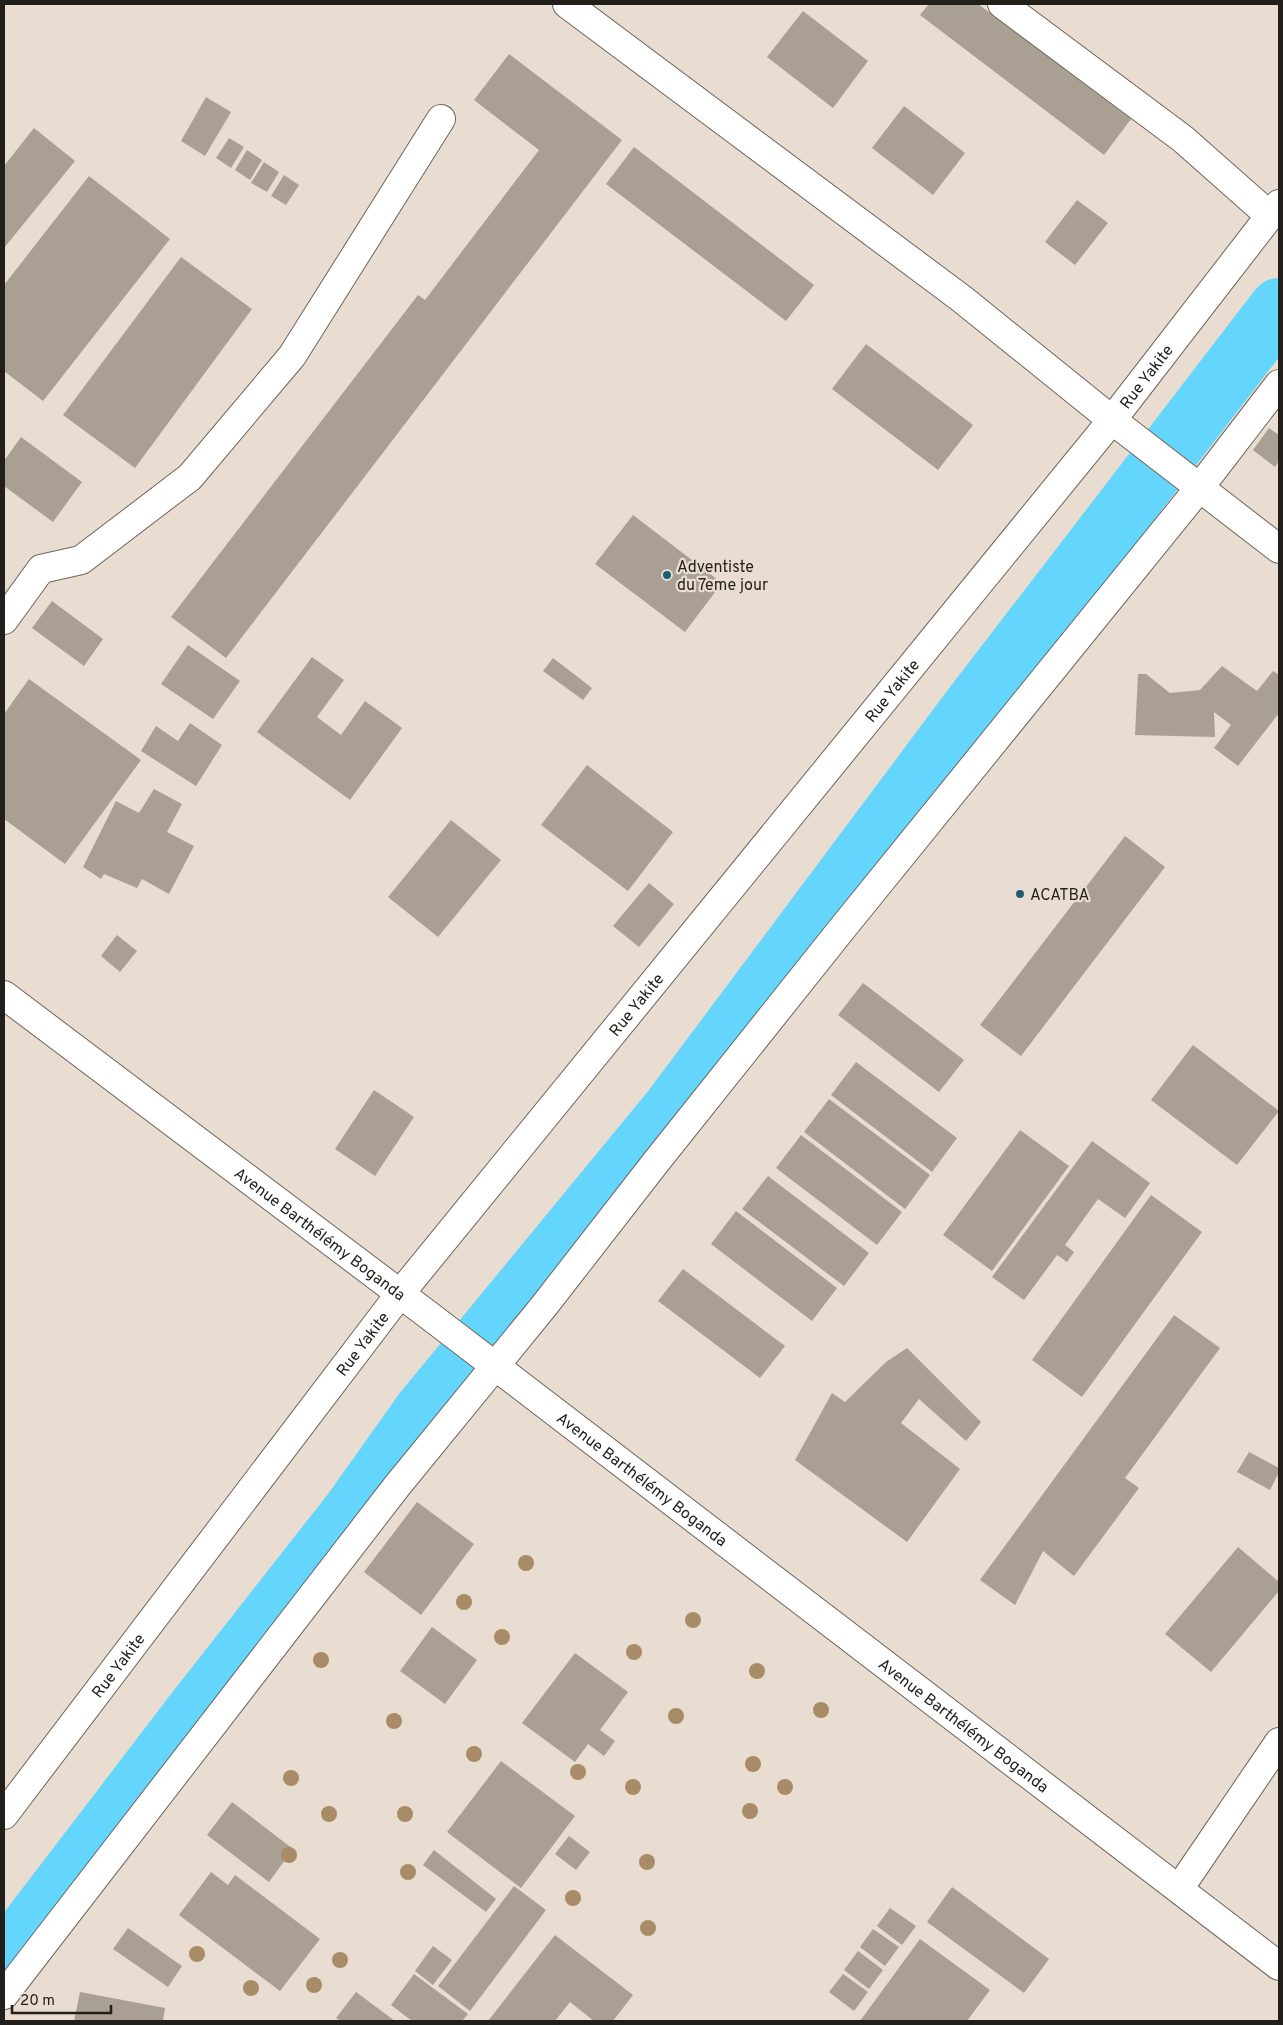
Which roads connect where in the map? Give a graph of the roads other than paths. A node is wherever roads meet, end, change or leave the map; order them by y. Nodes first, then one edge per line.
1 (568, 4) edge
2 (1002, 4) edge
3 (441, 119) dead end
4 (1274, 210) edge
5 (1279, 384) edge
6 (1112, 420) junction
7 (1200, 487) junction
8 (1279, 548) edge
9 (4, 620) edge
10 (4, 995) edge
11 (399, 1294) junction
12 (493, 1366) junction
13 (1279, 1742) edge
14 (4, 1815) edge
15 (1179, 1889) junction
16 (1279, 1966) edge
17 (4, 1995) edge

1 - 6 street
2 - 4 street
3 - 9 street
4 - 6 street, Rue Yakite
5 - 7 street
6 - 7 street
6 - 11 street, Rue Yakite
7 - 8 street
7 - 12 street
10 - 11 street, Avenue Barthélémy Boganda
11 - 12 street, Avenue Barthélémy Boganda
11 - 14 street, Rue Yakite
12 - 15 street, Avenue Barthélémy Boganda
12 - 17 street
13 - 15 street
15 - 16 street, Avenue Barthélémy Boganda

